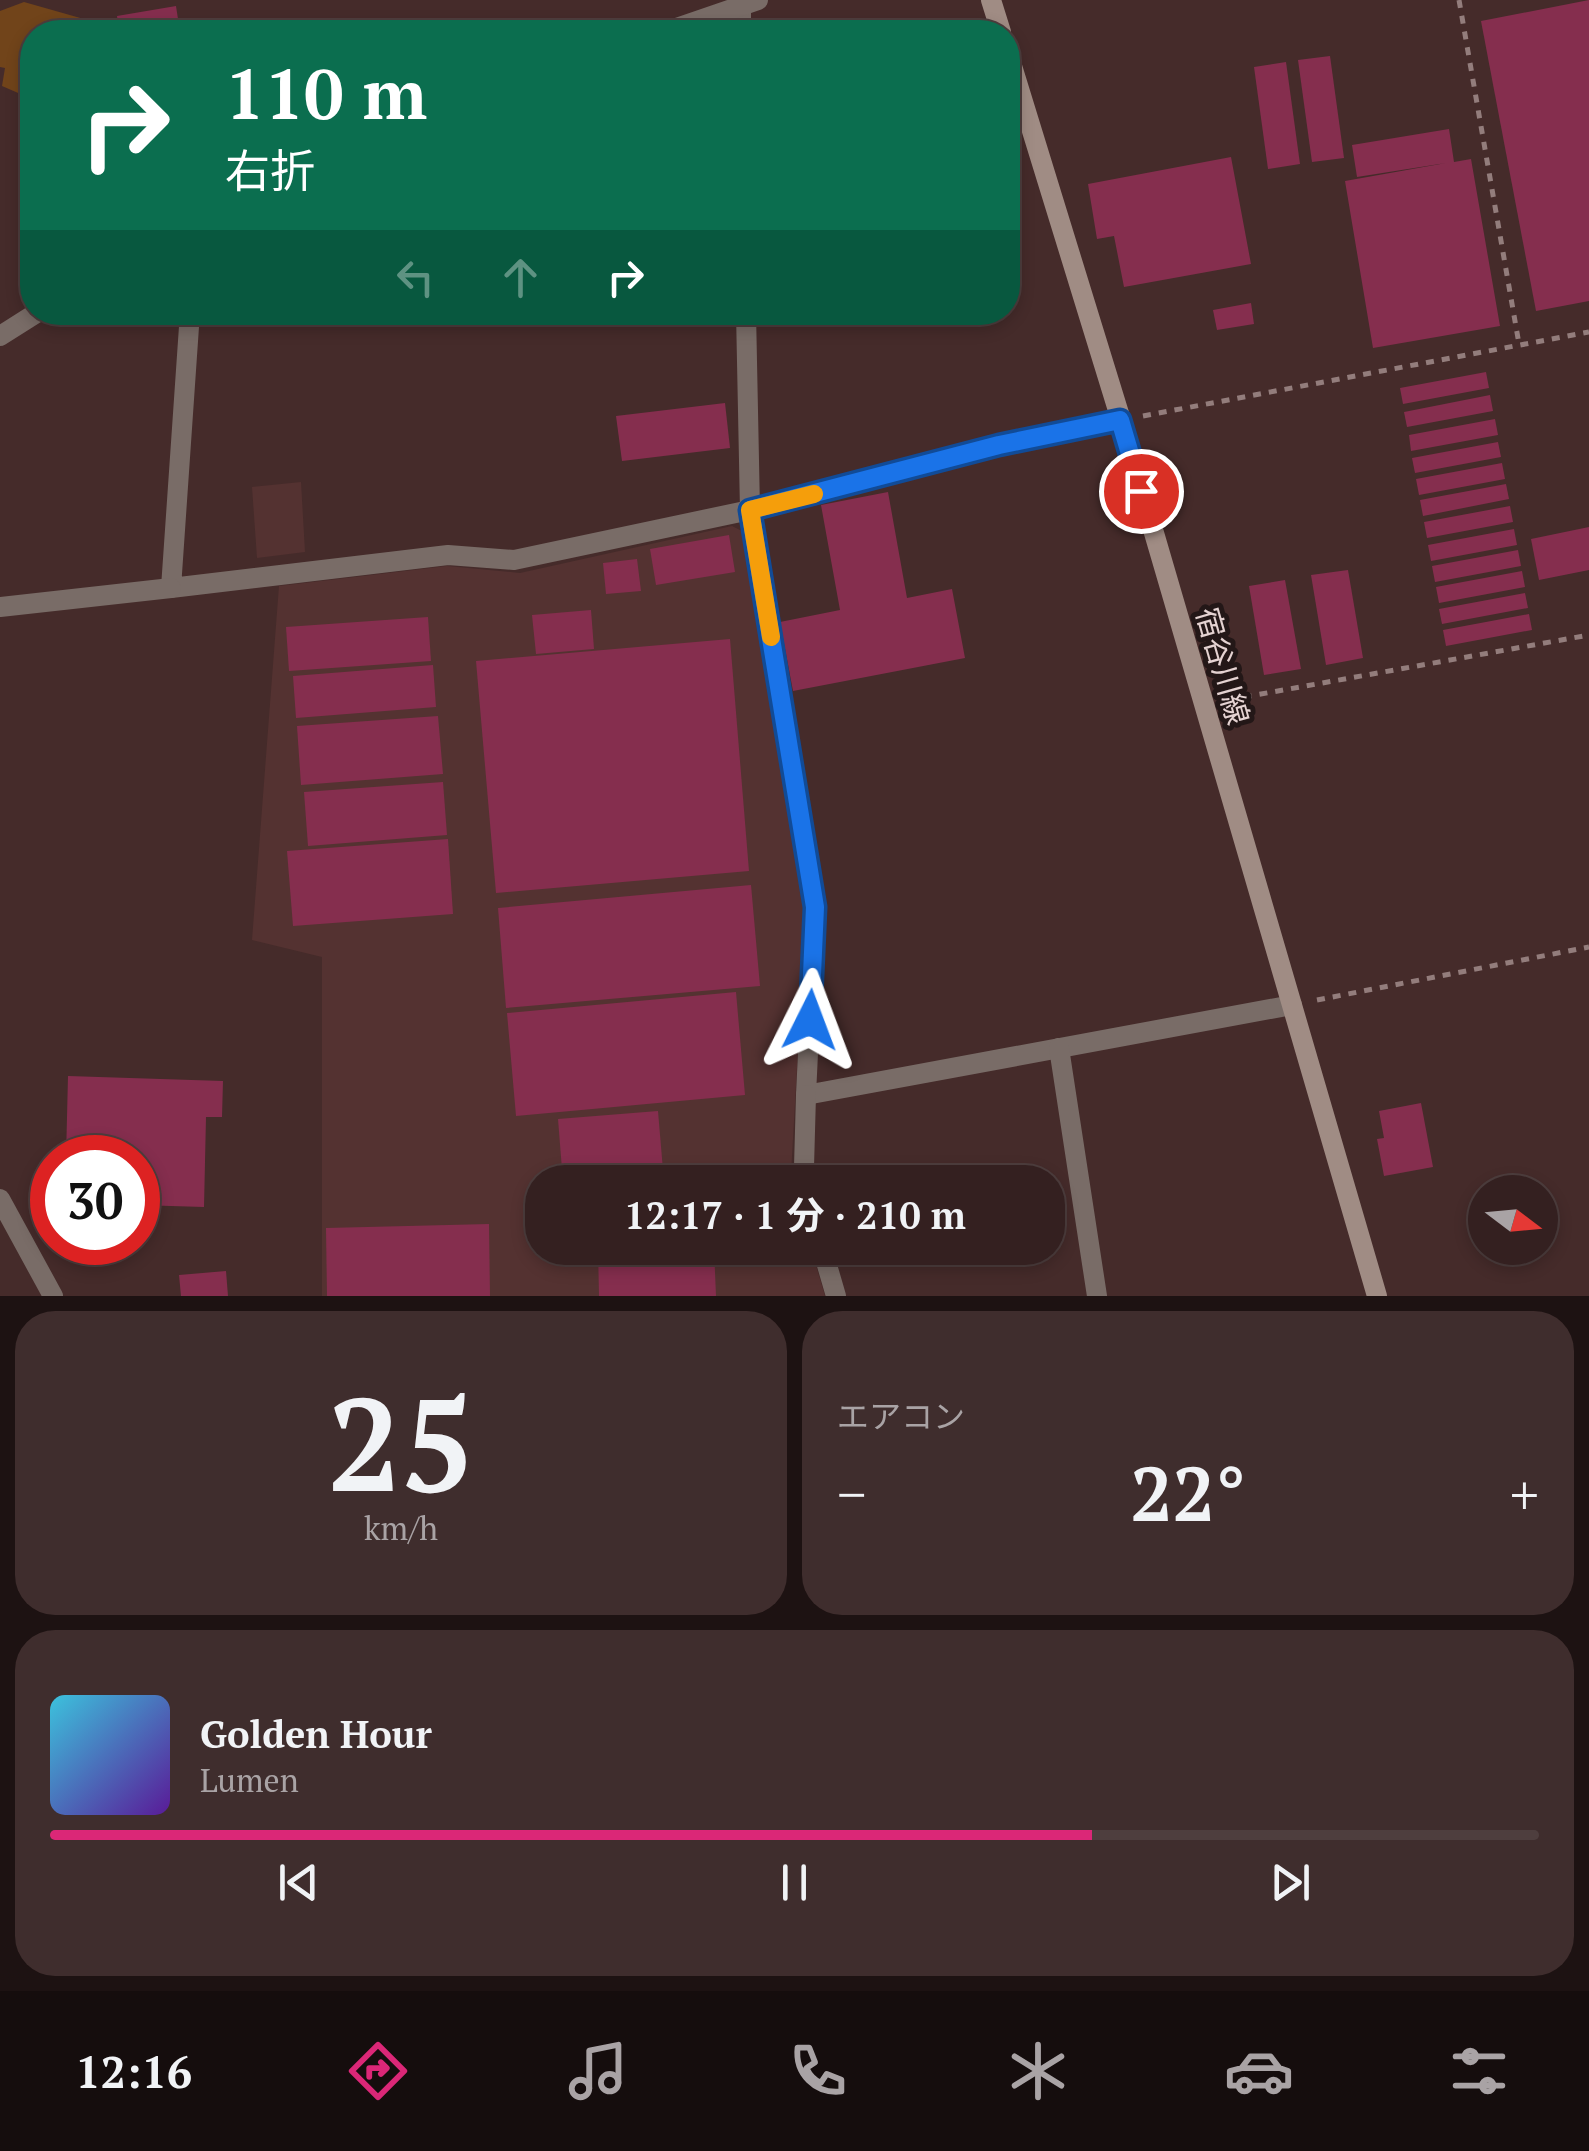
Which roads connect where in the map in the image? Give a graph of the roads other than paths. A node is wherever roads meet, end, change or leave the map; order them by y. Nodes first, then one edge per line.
1 (749, 3) edge
2 (700, 20) edge
3 (1020, 92) edge
4 (189, 325) edge
5 (746, 325) edge
6 (1120, 420) junction
7 (750, 510) junction
8 (171, 588) junction
9 (0, 607) edge
10 (1292, 1004) junction
11 (1059, 1048) junction
12 (806, 1095) junction
13 (804, 1165) edge
14 (0, 1198) edge
15 (827, 1265) edge
16 (53, 1296) edge
17 (836, 1296) edge
18 (1098, 1296) edge
19 (1377, 1296) edge

1 - 2 street
3 - 6 main road, 宿谷川線
4 - 8 street
5 - 7 street
6 - 7 street
6 - 10 main road, 宿谷川線
7 - 8 street
7 - 12 street
8 - 9 street
10 - 11 street
10 - 19 main road, 宿谷川線
11 - 12 street
11 - 18 street
12 - 13 street
14 - 16 street
15 - 17 street

